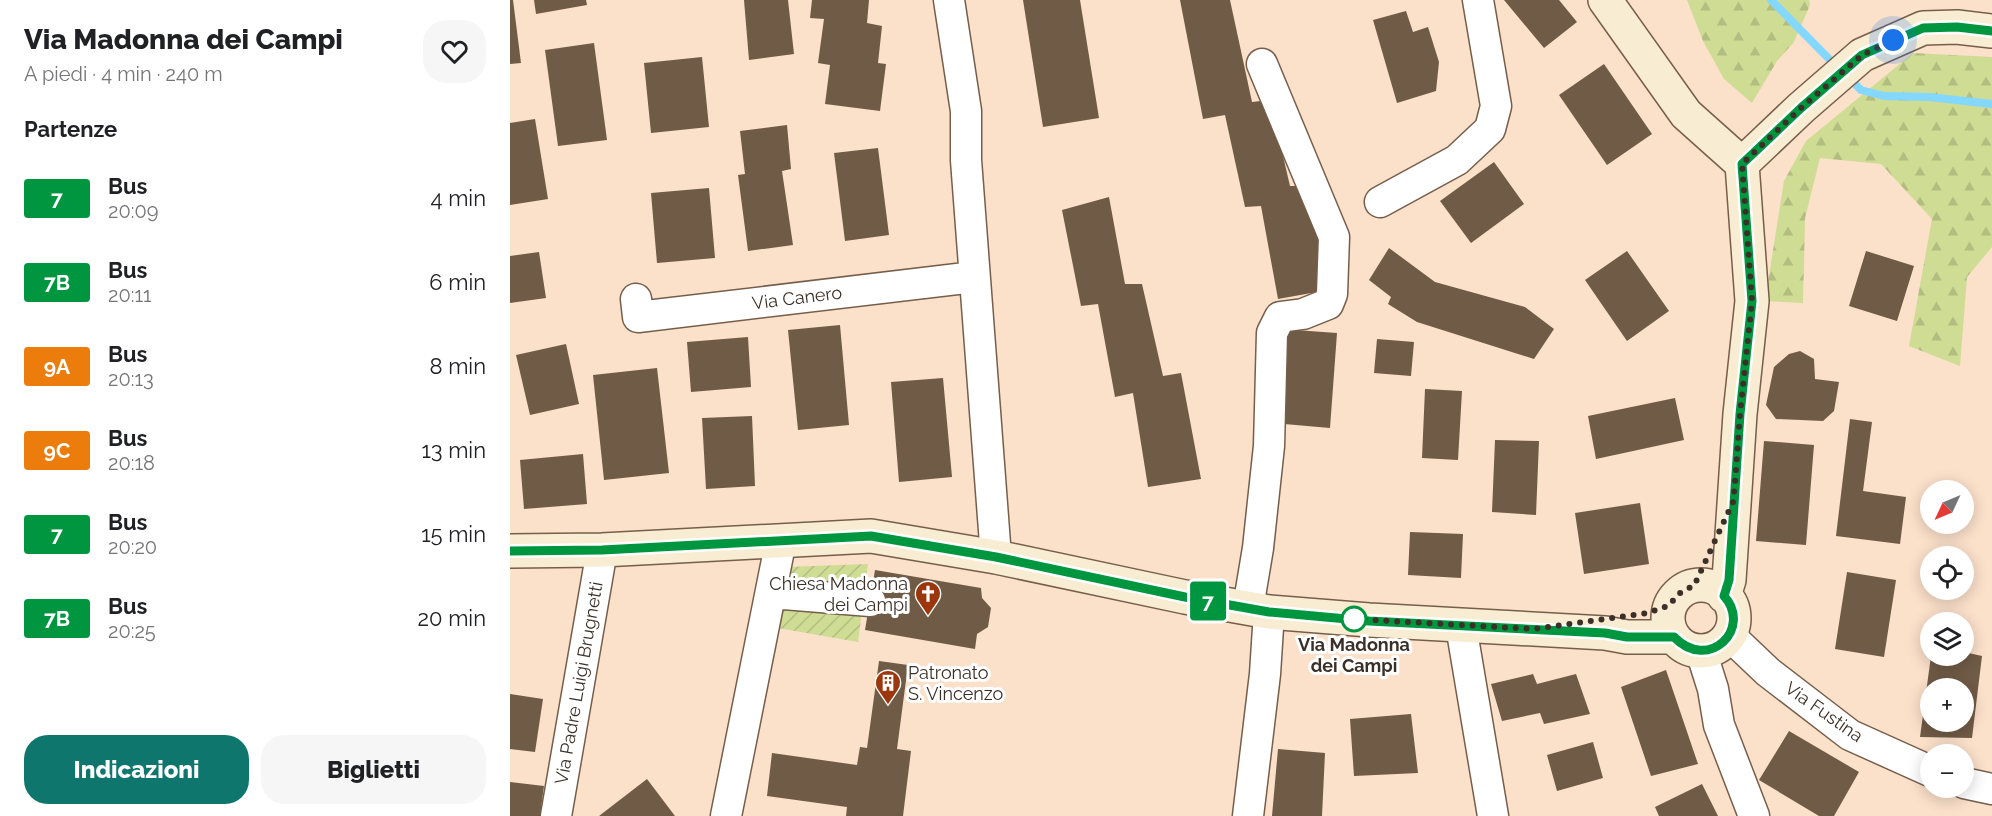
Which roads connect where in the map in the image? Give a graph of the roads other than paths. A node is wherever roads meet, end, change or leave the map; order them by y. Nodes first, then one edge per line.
1 (949, 0) edge
2 (1478, 0) edge
3 (1605, 0) edge
4 (1992, 31) edge
5 (1262, 64) dead end
6 (1742, 164) junction
7 (1380, 202) dead end
8 (974, 277) junction
9 (636, 299) dead end
10 (781, 540) junction
11 (602, 550) junction
12 (510, 551) edge
13 (996, 557) junction
14 (771, 592) junction
15 (870, 601) dead end
16 (1258, 610) junction
17 (1699, 618) junction
18 (1461, 626) junction
19 (1920, 766) edge
20 (1974, 785) edge
21 (1992, 789) edge
22 (556, 816) edge
23 (726, 816) edge
24 (1248, 816) edge
25 (1492, 816) edge
26 (1754, 816) edge

1 - 8 street
2 - 7 street
3 - 6 street
4 - 6 street
5 - 16 street
6 - 17 street
8 - 9 street, Via Canero
8 - 13 street
10 - 11 street
10 - 13 street
10 - 14 street
11 - 12 street
11 - 22 street, Via Padre Luigi Brugnetti
13 - 16 street
14 - 15 street
14 - 23 street
16 - 18 street
16 - 24 street
17 - 18 street
17 - 19 street, Via Fustina
17 - 26 street
18 - 25 street
20 - 21 street

